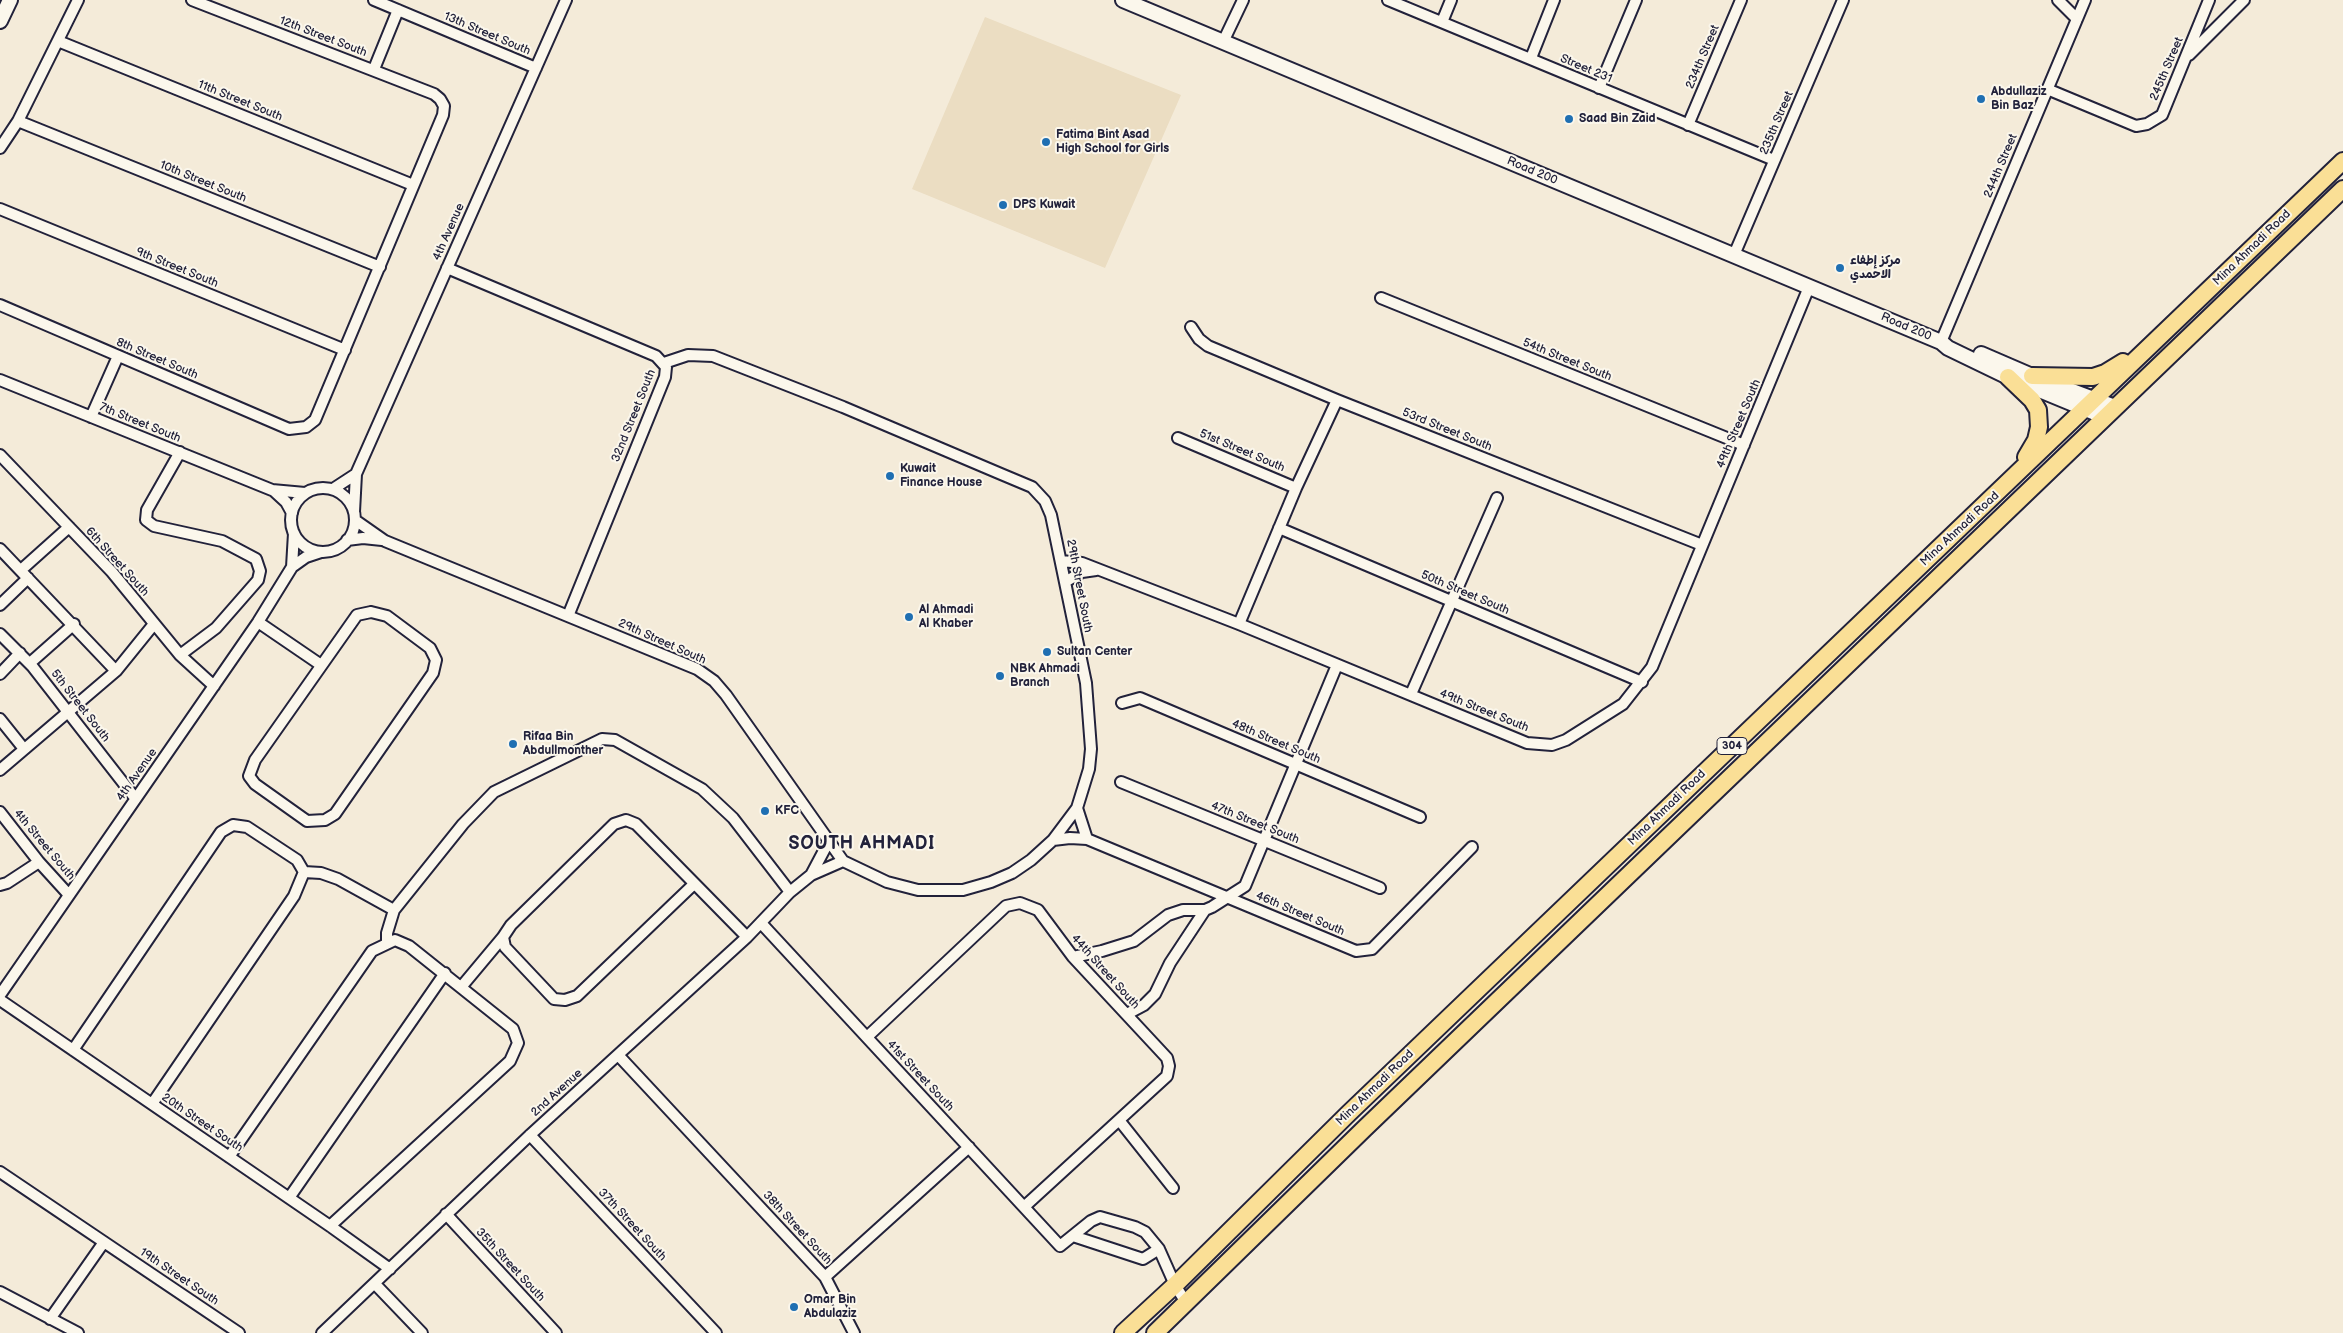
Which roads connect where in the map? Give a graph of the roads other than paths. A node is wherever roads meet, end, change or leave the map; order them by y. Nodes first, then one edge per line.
1 (4, 0) edge
2 (10, 0) edge
3 (78, 0) edge
4 (192, 0) edge
5 (374, 0) edge
6 (566, 0) edge
7 (1123, 0) edge
8 (1243, 0) edge
9 (1388, 0) edge
10 (1451, 0) edge
11 (1554, 0) edge
12 (1636, 0) edge
13 (1742, 0) edge
14 (1842, 0) edge
15 (2058, 0) edge
16 (2085, 0) edge
17 (2209, 0) edge
18 (2244, 0) edge
19 (0, 8) edge
20 (398, 10) junction
21 (2077, 19) junction
22 (0, 21) edge
23 (1442, 22) junction
24 (58, 41) junction
25 (1223, 42) junction
26 (1531, 58) junction
27 (2186, 58) junction
28 (536, 68) junction
29 (374, 69) junction
30 (1599, 88) junction
31 (2047, 89) junction
32 (18, 121) junction
33 (1688, 124) junction
34 (0, 148) edge
35 (1774, 160) junction
36 (2343, 160) edge
37 (413, 185) junction
38 (2343, 189) edge
39 (0, 209) edge
40 (1734, 255) junction
41 (380, 267) junction
42 (447, 268) junction
43 (1809, 287) junction
44 (1381, 298) dead end
45 (0, 305) edge
46 (1191, 328) dead end
47 (2168, 328) junction
48 (1941, 342) junction
49 (345, 350) junction
50 (118, 356) junction
51 (664, 363) junction
52 (2032, 376) junction
53 (2008, 377) junction
54 (0, 380) edge
55 (1337, 400) junction
56 (2090, 403) junction
57 (2110, 412) junction
58 (91, 418) junction
59 (1178, 438) dead end
60 (1744, 445) junction
61 (180, 452) junction
62 (0, 455) edge
63 (356, 474) junction
64 (1296, 488) junction
65 (332, 489) junction
66 (272, 490) junction
67 (2001, 491) junction
68 (306, 493) junction
69 (1496, 498) dead end
70 (292, 513) junction
71 (354, 516) junction
72 (68, 527) junction
73 (1279, 528) junction
74 (294, 533) junction
75 (347, 540) junction
76 (385, 541) junction
77 (1702, 545) junction
78 (0, 549) edge
79 (321, 552) junction
80 (1061, 561) junction
81 (292, 567) junction
82 (1100, 571) junction
83 (24, 574) junction
84 (1064, 578) junction
85 (1452, 601) junction
86 (0, 604) edge
87 (568, 616) junction
88 (258, 622) junction
89 (74, 624) junction
90 (154, 624) junction
91 (1239, 624) junction
92 (0, 634) edge
93 (20, 654) junction
94 (180, 655) junction
95 (30, 663) junction
96 (321, 665) junction
97 (1337, 665) junction
98 (116, 672) junction
99 (0, 674) edge
100 (1642, 682) junction
101 (214, 686) junction
102 (1411, 694) junction
103 (1122, 703) dead end
104 (68, 711) junction
105 (0, 719) edge
106 (24, 749) junction
107 (1296, 764) junction
108 (0, 770) edge
109 (1120, 782) dead end
110 (135, 798) junction
111 (1077, 808) junction
112 (0, 812) edge
113 (1420, 817) dead end
114 (1087, 839) junction
115 (1053, 840) junction
116 (1265, 840) junction
117 (829, 841) junction
118 (1472, 847) dead end
119 (843, 861) junction
120 (39, 862) junction
121 (304, 872) junction
122 (811, 875) junction
123 (694, 884) junction
124 (0, 885) edge
125 (1380, 888) dead end
126 (790, 892) junction
127 (69, 895) junction
128 (1227, 897) junction
129 (394, 910) junction
130 (1205, 910) junction
131 (761, 923) junction
132 (503, 937) junction
133 (747, 937) junction
134 (388, 942) junction
135 (1073, 957) junction
136 (445, 973) junction
137 (462, 986) junction
138 (0, 996) edge
139 (0, 1000) edge
140 (1127, 1014) junction
141 (866, 1037) junction
142 (74, 1050) junction
143 (618, 1055) junction
144 (152, 1104) junction
145 (1119, 1120) junction
146 (530, 1135) junction
147 (969, 1147) junction
148 (229, 1157) junction
149 (0, 1172) edge
150 (1173, 1188) dead end
151 (289, 1198) junction
152 (1026, 1206) junction
153 (446, 1214) junction
154 (330, 1226) junction
155 (1073, 1236) junction
156 (104, 1242) junction
157 (1159, 1249) junction
158 (390, 1269) junction
159 (824, 1277) junction
160 (375, 1284) junction
161 (1174, 1285) junction
162 (0, 1292) edge
163 (1187, 1304) junction
164 (50, 1319) junction
165 (237, 1332) edge
166 (78, 1333) edge
167 (322, 1333) edge
168 (422, 1333) edge
169 (556, 1333) edge
170 (716, 1333) edge
171 (854, 1333) edge
172 (1122, 1333) edge
173 (1155, 1333) edge

1 - 19 main road
2 - 22 main road
3 - 24 street
4 - 29 street, 12th Street South
5 - 20 street, 13th Street South
6 - 28 street, 4th Avenue
7 - 25 main road, Road 200
8 - 25 street
9 - 23 street, Street 231
10 - 23 street
11 - 26 street
12 - 30 street
13 - 33 street, 234th Street
14 - 35 street, 235th Street
15 - 21 street
16 - 21 street, 244th Street
17 - 27 street, 245th Street
18 - 27 street
20 - 28 street, 13th Street South
20 - 29 street
21 - 31 street, 244th Street
23 - 26 street, Street 231
24 - 32 street
24 - 37 street, 11th Street South
25 - 40 main road, Road 200
26 - 30 street, Street 231
27 - 31 street, 245th Street
28 - 42 street, 4th Avenue
29 - 37 street, 12th Street South
30 - 33 street, Street 231
31 - 48 street, 244th Street
32 - 34 street
32 - 41 street, 10th Street South
33 - 35 street, Street 231
35 - 40 street, 235th Street
36 - 47 main road, Mina Ahmadi Road / 304
37 - 41 street
38 - 57 main road, Mina Ahmadi Road / 304
39 - 49 street, 9th Street South
40 - 43 main road, Road 200
41 - 49 street
42 - 51 street, 32nd Street South
42 - 63 street, 4th Avenue
43 - 48 main road, Road 200
43 - 60 street, 49th Street South
44 - 60 street, 54th Street South
45 - 50 street, 8th Street South
46 - 55 street, 53rd Street South
47 - 52 main road
47 - 56 main road, Mina Ahmadi Road / 304
48 - 52 main road, Road 200
48 - 53 main road, Road 200
49 - 50 street, 8th Street South
50 - 58 street
51 - 80 street, 29th Street South
51 - 87 street, 32nd Street South
52 - 56 main road, Road 200
53 - 56 main road, Road 200
53 - 67 main road
54 - 58 street, 7th Street South
55 - 64 street
55 - 77 street, 53rd Street South
56 - 57 main road, Road 200
56 - 67 main road, Mina Ahmadi Road / 304
57 - 163 main road, Mina Ahmadi Road / 304
58 - 61 street, 7th Street South
59 - 64 street, 51st Street South
60 - 77 street, 49th Street South
61 - 66 street, 7th Street South
61 - 94 street
62 - 72 street, 6th Street South
63 - 65 street
63 - 71 street, 4th Avenue
64 - 73 street
65 - 68 street
65 - 71 street
66 - 68 street, 7th Street South
66 - 70 street, 7th Street South
67 - 161 main road, Mina Ahmadi Road / 304
68 - 70 street
69 - 85 street
70 - 74 street
71 - 75 street
71 - 76 street, 29th Street South
72 - 83 street
72 - 90 street, 6th Street South
73 - 85 street, 50th Street South
73 - 91 street
74 - 79 street
74 - 81 street, 4th Avenue
75 - 76 street, 29th Street South
75 - 79 street
76 - 87 street, 29th Street South
77 - 100 street, 49th Street South
78 - 83 street
79 - 81 street, 4th Avenue
80 - 82 street, 49th Street South
80 - 84 street, 29th Street South
81 - 88 street, 4th Avenue
82 - 84 street
82 - 91 street, 49th Street South
83 - 86 street
83 - 89 street
84 - 111 street, 29th Street South
85 - 100 street, 50th Street South
85 - 102 street
87 - 117 street, 29th Street South
88 - 96 street
88 - 101 street, 4th Avenue
89 - 95 street
89 - 98 street
90 - 94 street, 6th Street South
90 - 98 street
91 - 97 street, 49th Street South
92 - 93 street, 5th Street South
93 - 95 street, 5th Street South
93 - 99 street
94 - 101 street, 6th Street South
95 - 104 street, 5th Street South
96 - 96 street
97 - 102 street, 49th Street South
97 - 107 street
98 - 104 street
100 - 102 street, 49th Street South
101 - 110 street, 4th Avenue
103 - 107 street, 48th Street South
104 - 106 street
104 - 110 street, 5th Street South
105 - 106 street
106 - 108 street
107 - 113 street, 48th Street South
107 - 116 street
109 - 116 street, 47th Street South
110 - 127 street, 4th Avenue
111 - 114 street
111 - 115 street, 29th Street South
112 - 120 street, 4th Street South
114 - 115 street, 46th Street South
114 - 128 street, 46th Street South
115 - 119 street, 29th Street South
116 - 125 street, 47th Street South
116 - 128 street
117 - 119 street, 29th Street South
117 - 122 street, 2nd Avenue
118 - 128 street, 46th Street South
119 - 122 street, 2nd Avenue
120 - 124 street
120 - 127 street, 4th Street South
121 - 129 street
121 - 142 street
121 - 144 street
122 - 126 street, 2nd Avenue
123 - 132 street
123 - 132 street
123 - 133 street
126 - 129 street
126 - 131 street, 2nd Avenue
127 - 138 street, 4th Avenue
128 - 130 street
129 - 134 street
130 - 135 street
130 - 140 street
131 - 133 street, 2nd Avenue
131 - 141 street, 41st Street South
132 - 137 street
133 - 143 street, 2nd Avenue
134 - 136 street
134 - 148 street
135 - 140 street, 44th Street South
135 - 141 street, 44th Street South
136 - 137 street
136 - 151 street
137 - 154 street
139 - 142 street, 20th Street South
140 - 145 street, 44th Street South
141 - 147 street, 41st Street South
142 - 144 street, 20th Street South
143 - 146 street, 2nd Avenue
143 - 159 street, 38th Street South
144 - 148 street, 20th Street South
145 - 150 street
145 - 152 street, 44th Street South
146 - 153 street, 2nd Avenue
146 - 170 street, 37th Street South
147 - 152 street, 41st Street South
147 - 159 street, 38th Street South
148 - 151 street, 20th Street South
149 - 156 street, 19th Street South
151 - 154 street, 20th Street South
152 - 155 street, 41st Street South
153 - 158 street, 2nd Avenue
153 - 169 street, 35th Street South
154 - 158 street, 20th Street South
155 - 157 street
155 - 157 street
156 - 164 street
156 - 165 street, 19th Street South
157 - 161 street
158 - 160 street, 2nd Avenue
159 - 171 street
160 - 167 street, 2nd Avenue
160 - 168 street
161 - 163 street
161 - 172 main road, Mina Ahmadi Road / 304
162 - 164 street
163 - 173 main road, Mina Ahmadi Road / 304
164 - 166 street

